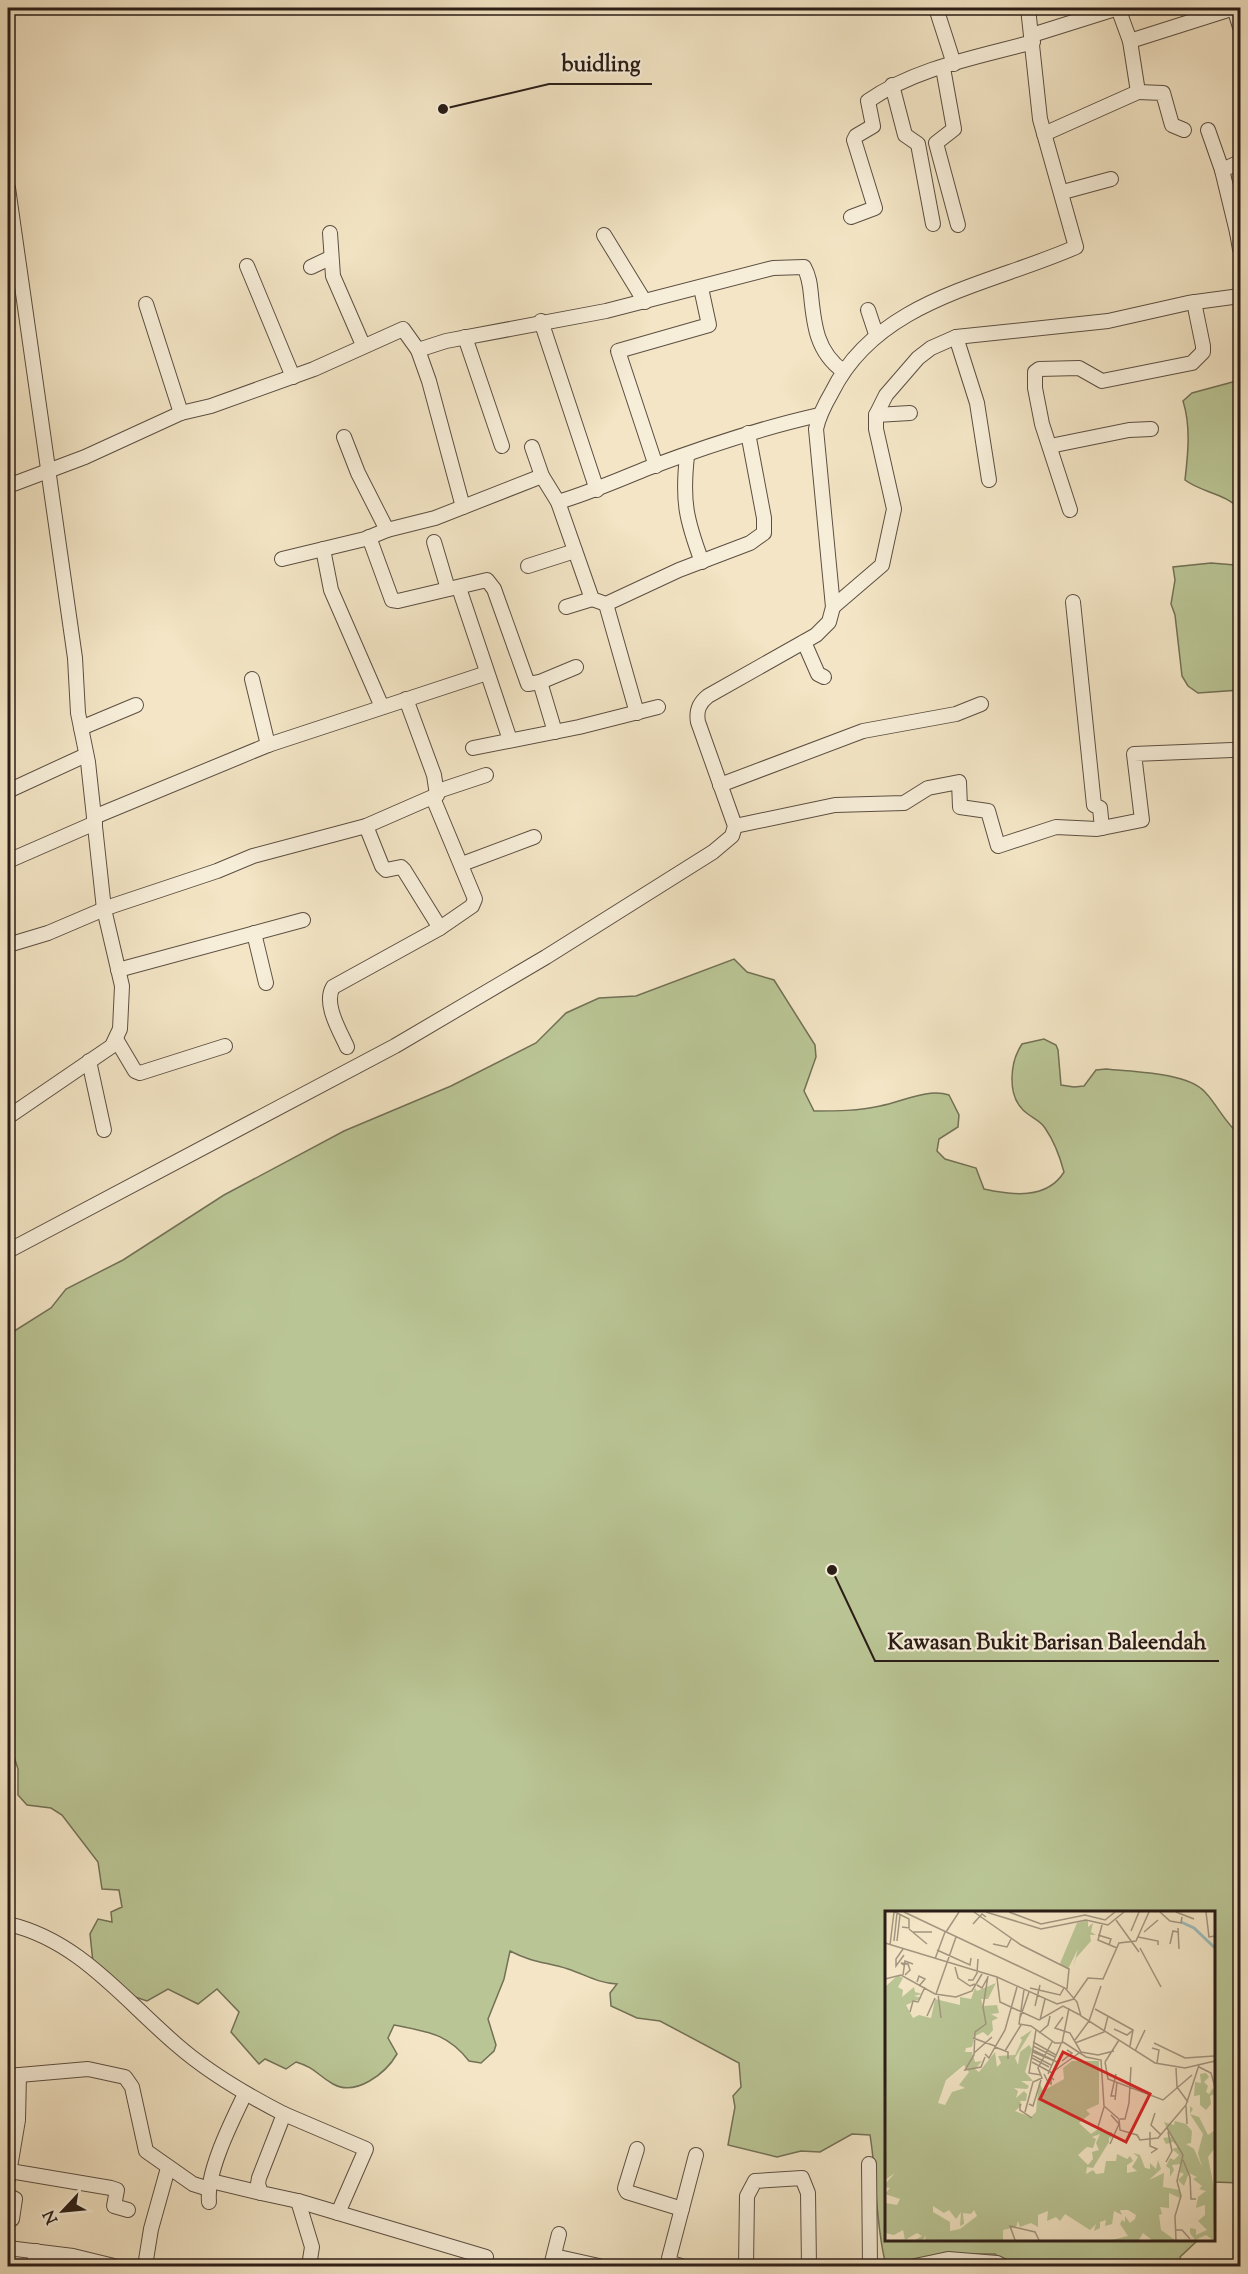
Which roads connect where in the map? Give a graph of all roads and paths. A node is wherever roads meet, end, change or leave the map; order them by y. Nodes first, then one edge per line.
1 (936, 8) edge
2 (1028, 8) edge
3 (1118, 8) edge
4 (1234, 8) edge
5 (1240, 27) edge
6 (1033, 38) junction
7 (1130, 41) junction
8 (948, 66) junction
9 (892, 85) junction
10 (1138, 92) junction
11 (1184, 130) dead end
12 (1208, 130) dead end
13 (1044, 134) junction
14 (1240, 162) edge
15 (1222, 170) junction
16 (1112, 179) dead end
17 (8, 188) edge
18 (1063, 192) junction
19 (851, 217) dead end
20 (933, 224) dead end
21 (958, 225) dead end
22 (1239, 232) edge
23 (330, 233) dead end
24 (604, 235) dead end
25 (1240, 249) edge
26 (330, 258) junction
27 (247, 266) dead end
28 (310, 267) dead end
29 (701, 288) junction
30 (1240, 296) edge
31 (645, 302) junction
32 (1194, 302) junction
33 (146, 304) dead end
34 (868, 310) dead end
35 (541, 321) junction
36 (876, 334) junction
37 (465, 337) junction
38 (956, 337) junction
39 (363, 345) junction
40 (418, 350) junction
41 (843, 371) junction
42 (292, 377) junction
43 (182, 413) junction
44 (910, 413) dead end
45 (819, 415) junction
46 (876, 415) junction
47 (1151, 429) dead end
48 (748, 433) junction
49 (344, 437) dead end
50 (502, 446) dead end
51 (1050, 446) junction
52 (532, 447) dead end
53 (687, 456) junction
54 (656, 465) junction
55 (48, 471) junction
56 (542, 476) junction
57 (989, 480) dead end
58 (8, 486) edge
59 (597, 490) junction
60 (558, 502) junction
61 (463, 507) junction
62 (1070, 510) dead end
63 (387, 530) junction
64 (369, 537) junction
65 (434, 542) dead end
66 (323, 549) junction
67 (576, 551) junction
68 (282, 559) dead end
69 (702, 562) junction
70 (528, 566) dead end
71 (454, 589) junction
72 (592, 598) junction
73 (1073, 602) dead end
74 (606, 604) junction
75 (566, 607) dead end
76 (833, 607) junction
77 (804, 642) junction
78 (576, 667) dead end
79 (488, 673) junction
80 (824, 677) dead end
81 (252, 679) dead end
82 (540, 682) junction
83 (406, 699) junction
84 (981, 704) dead end
85 (136, 705) dead end
86 (382, 707) junction
87 (658, 707) dead end
88 (637, 713) junction
89 (81, 728) junction
90 (555, 732) junction
91 (510, 740) junction
92 (268, 745) junction
93 (473, 748) dead end
94 (1232, 750) dead end
95 (86, 755) junction
96 (486, 775) dead end
97 (720, 785) junction
98 (8, 791) edge
99 (435, 794) junction
100 (95, 820) junction
101 (366, 826) junction
102 (735, 826) junction
103 (1102, 828) junction
104 (534, 837) dead end
105 (8, 861) edge
106 (462, 864) junction
107 (107, 908) junction
108 (303, 920) dead end
109 (440, 928) junction
110 (254, 933) junction
111 (8, 945) edge
112 (118, 970) junction
113 (266, 983) dead end
114 (116, 1039) junction
115 (225, 1046) dead end
116 (347, 1047) dead end
117 (89, 1061) junction
118 (8, 1117) edge
119 (104, 1130) dead end
120 (8, 1251) edge
121 (8, 1924) edge
122 (13, 2075) edge
123 (245, 2094) junction
124 (284, 2114) junction
125 (637, 2149) dead end
126 (696, 2155) dead end
127 (869, 2164) dead end
128 (168, 2168) junction
129 (9, 2175) edge
130 (210, 2190) junction
131 (261, 2193) junction
132 (8, 2194) edge
133 (298, 2201) junction
134 (682, 2209) junction
135 (128, 2210) dead end
136 (338, 2213) junction
137 (8, 2221) edge
138 (560, 2234) dead end
139 (8, 2248) edge
140 (36, 2251) junction
141 (486, 2257) dead end
142 (553, 2261) edge
143 (949, 2263) edge
144 (87, 2264) edge
145 (34, 2266) edge
146 (114, 2266) edge
147 (145, 2266) edge
148 (309, 2266) edge
149 (599, 2266) edge
150 (681, 2266) edge
151 (746, 2266) edge
152 (809, 2266) edge
153 (870, 2266) edge
154 (915, 2266) edge
155 (1003, 2266) edge

1 - 8 street
2 - 6 street
3 - 6 street
3 - 7 street
4 - 5 street
4 - 7 street
6 - 8 street
6 - 13 street
7 - 10 street
8 - 9 street
8 - 21 street
9 - 19 street
9 - 20 street
10 - 11 street
10 - 13 street
12 - 15 street
13 - 18 street
14 - 15 street
15 - 22 street
16 - 18 street
17 - 55 street
18 - 36 street
22 - 25 street
23 - 26 street
24 - 31 street
26 - 28 street
26 - 39 street
27 - 42 street
29 - 31 street
29 - 41 street
29 - 54 street
30 - 32 street
31 - 35 street
32 - 38 street
32 - 51 street
33 - 43 street
34 - 36 street
35 - 37 street
35 - 59 street
36 - 41 street
37 - 40 street
37 - 50 street
38 - 46 street
38 - 57 street
39 - 40 street
39 - 42 street
40 - 61 street
41 - 45 street
42 - 43 street
43 - 55 street
44 - 46 street
45 - 48 street
45 - 76 street
46 - 76 street
47 - 51 street
48 - 53 street
48 - 69 street
49 - 63 street
51 - 62 street
52 - 56 street
53 - 54 street
53 - 69 street
54 - 59 street
55 - 58 street
55 - 89 street
56 - 60 street
56 - 61 street
59 - 60 street
60 - 67 street
61 - 63 street
63 - 64 street
64 - 66 street
64 - 71 street
65 - 71 street
66 - 68 street
66 - 86 street
67 - 70 street
67 - 72 street
69 - 74 street
71 - 79 street
71 - 82 street
72 - 74 street
72 - 75 street
73 - 103 street
74 - 88 street
76 - 77 street
77 - 80 street
77 - 97 street
78 - 82 street
79 - 83 street
79 - 91 street
81 - 92 street
82 - 90 street
83 - 86 street
83 - 99 street
84 - 97 street
85 - 89 street
86 - 92 street
87 - 88 street
88 - 90 street
89 - 95 street
90 - 91 street
91 - 93 street
92 - 100 street
94 - 103 street
95 - 98 street
95 - 100 street
96 - 99 street
97 - 102 street
99 - 101 street
99 - 106 street
100 - 105 street
100 - 107 street
101 - 107 street
101 - 109 street
102 - 103 street
102 - 120 street
104 - 106 street
106 - 109 street
107 - 111 street
107 - 112 street
108 - 110 street
109 - 116 street
110 - 112 street
110 - 113 street
112 - 114 street
114 - 115 street
114 - 117 street
117 - 118 street
117 - 119 street
121 - 123 street
122 - 128 street
122 - 129 street
123 - 124 street
123 - 130 street
124 - 131 street
124 - 136 street
125 - 134 street
126 - 134 street
127 - 153 street
128 - 130 street
128 - 147 street
129 - 135 street
130 - 131 street
131 - 133 street
132 - 137 street
133 - 136 street
133 - 148 street
134 - 150 street
136 - 141 street
138 - 142 street
139 - 140 street
140 - 144 street
140 - 145 street
142 - 149 street
143 - 154 street
143 - 155 street
144 - 146 street
151 - 152 street

